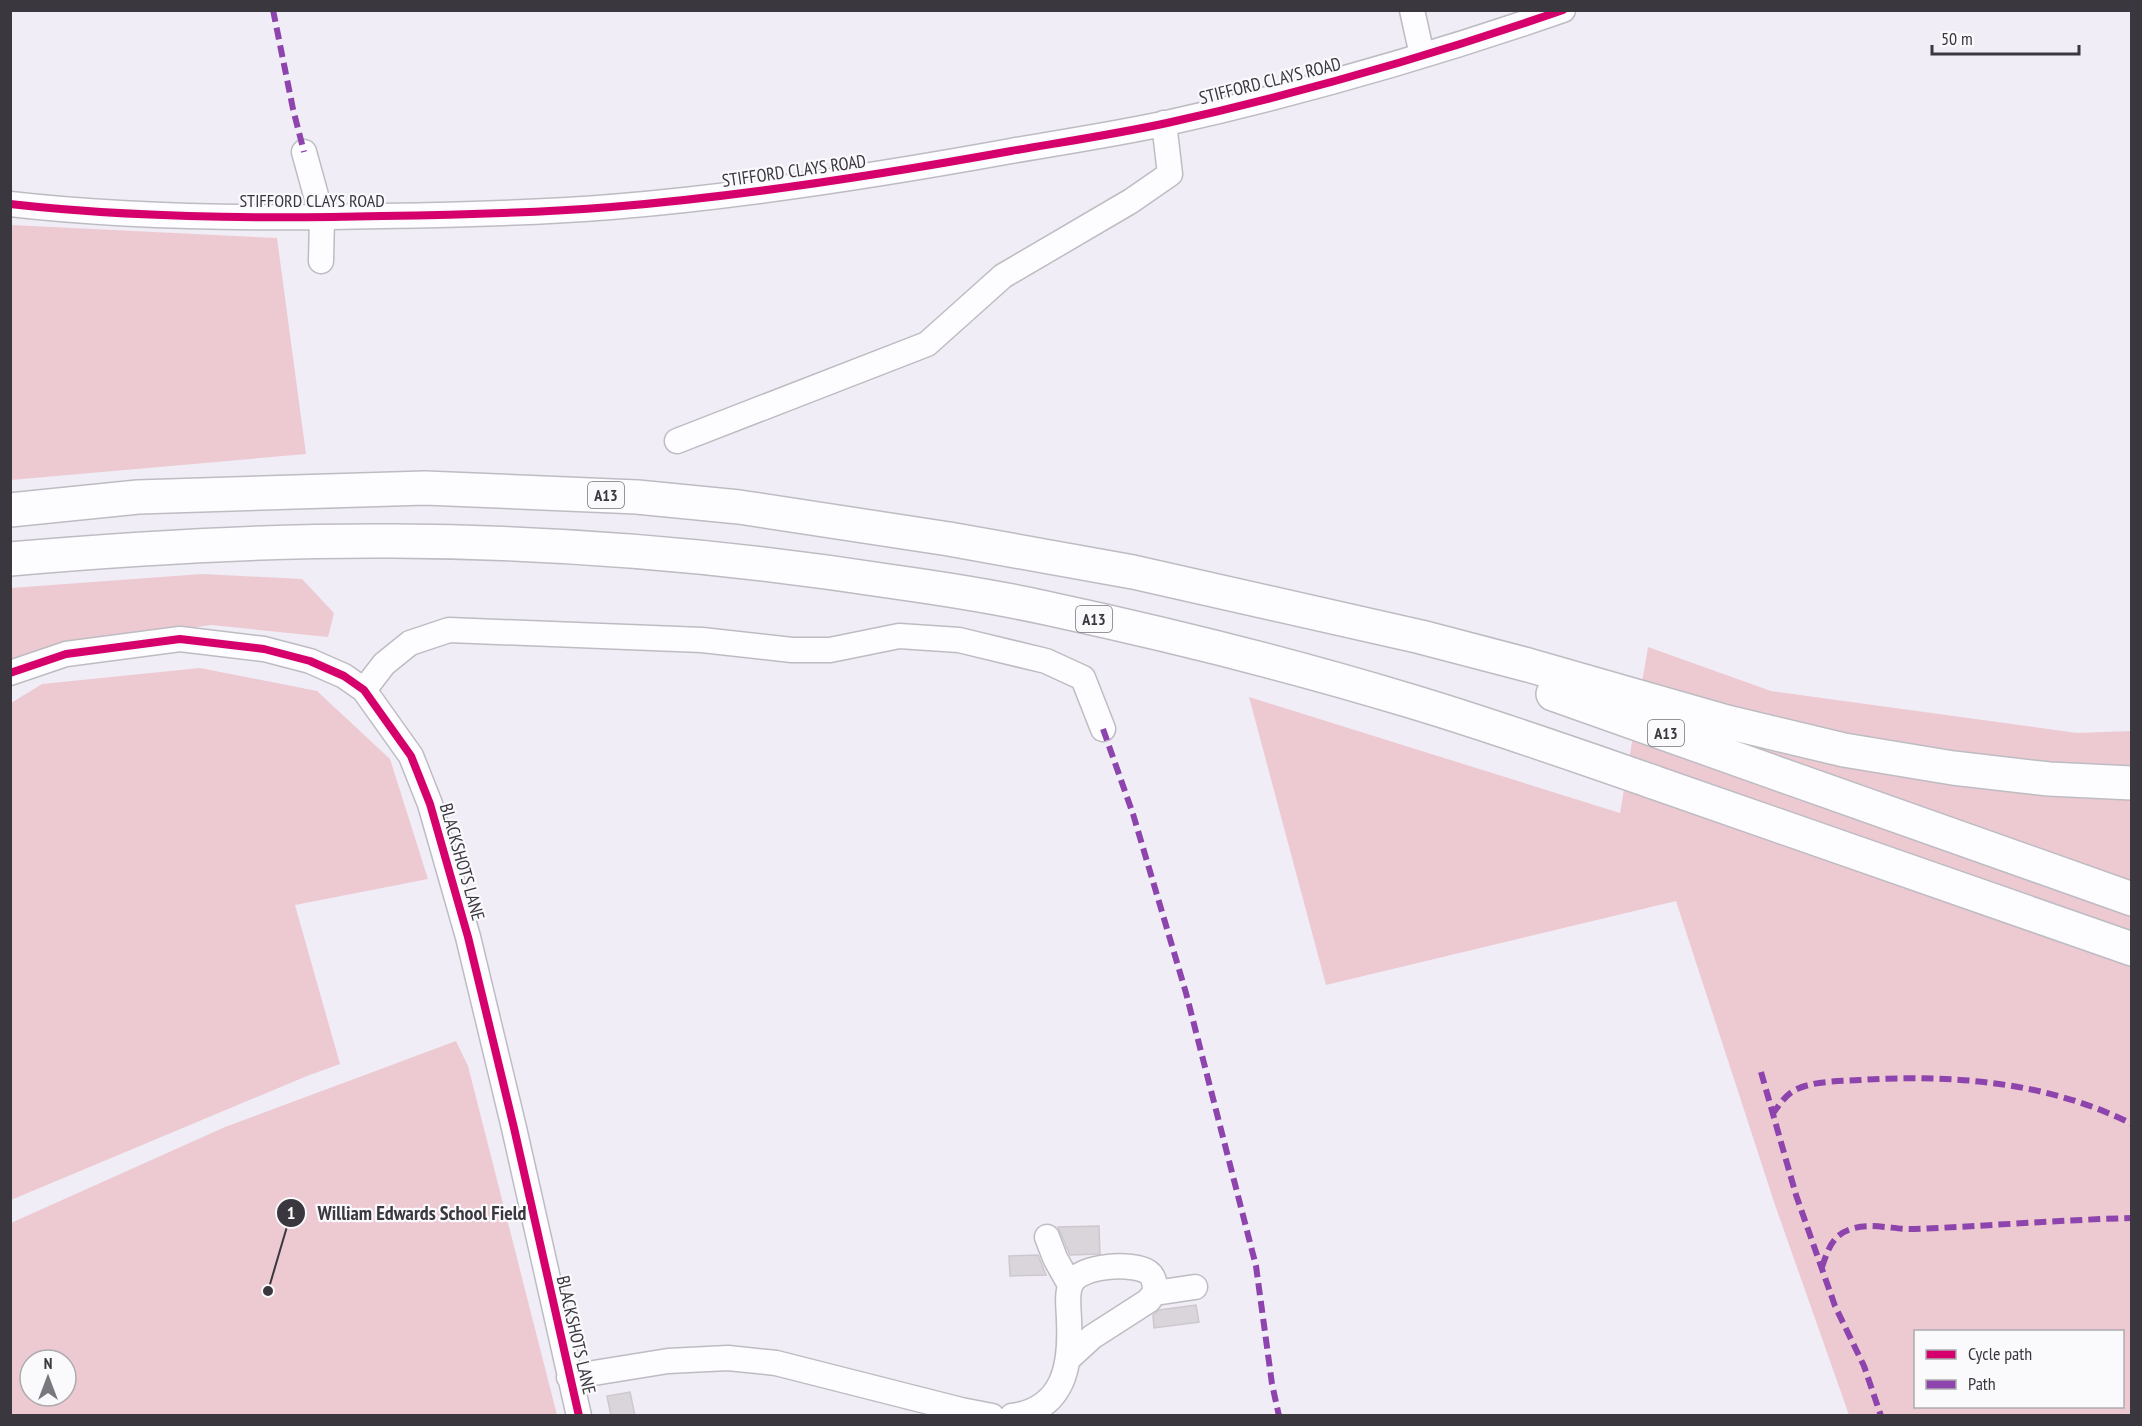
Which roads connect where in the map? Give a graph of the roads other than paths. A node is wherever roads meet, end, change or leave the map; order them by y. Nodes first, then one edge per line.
1 (1412, 10) edge
2 (1563, 10) edge
3 (1422, 55) junction
4 (1164, 123) junction
5 (304, 152) dead end
6 (10, 204) edge
7 (322, 217) junction
8 (321, 261) dead end
9 (677, 441) dead end
10 (10, 510) edge
11 (10, 559) edge
12 (1195, 587) junction
13 (10, 673) edge
14 (364, 690) junction
15 (1103, 729) dead end
16 (2132, 783) edge
17 (2132, 898) edge
18 (2132, 949) edge
19 (1047, 1237) dead end
20 (1070, 1285) junction
21 (1195, 1287) dead end
22 (1155, 1293) junction
23 (1068, 1359) junction
24 (569, 1377) junction
25 (579, 1416) edge
26 (992, 1416) edge
27 (1012, 1416) edge

1 - 3 street
2 - 3 street, STIFFORD CLAYS ROAD
3 - 4 street, STIFFORD CLAYS ROAD
4 - 7 street, STIFFORD CLAYS ROAD
4 - 9 street
5 - 7 street
6 - 7 street, STIFFORD CLAYS ROAD
7 - 8 street
10 - 12 highway, A13
11 - 18 highway, A13
12 - 16 highway
12 - 17 highway, A13
13 - 14 street, BLACKSHOTS LANE
14 - 15 street
14 - 24 street, BLACKSHOTS LANE
19 - 20 street
20 - 22 street
20 - 23 street
21 - 22 street
22 - 23 street
23 - 27 street
24 - 25 street, BLACKSHOTS LANE
24 - 26 street

